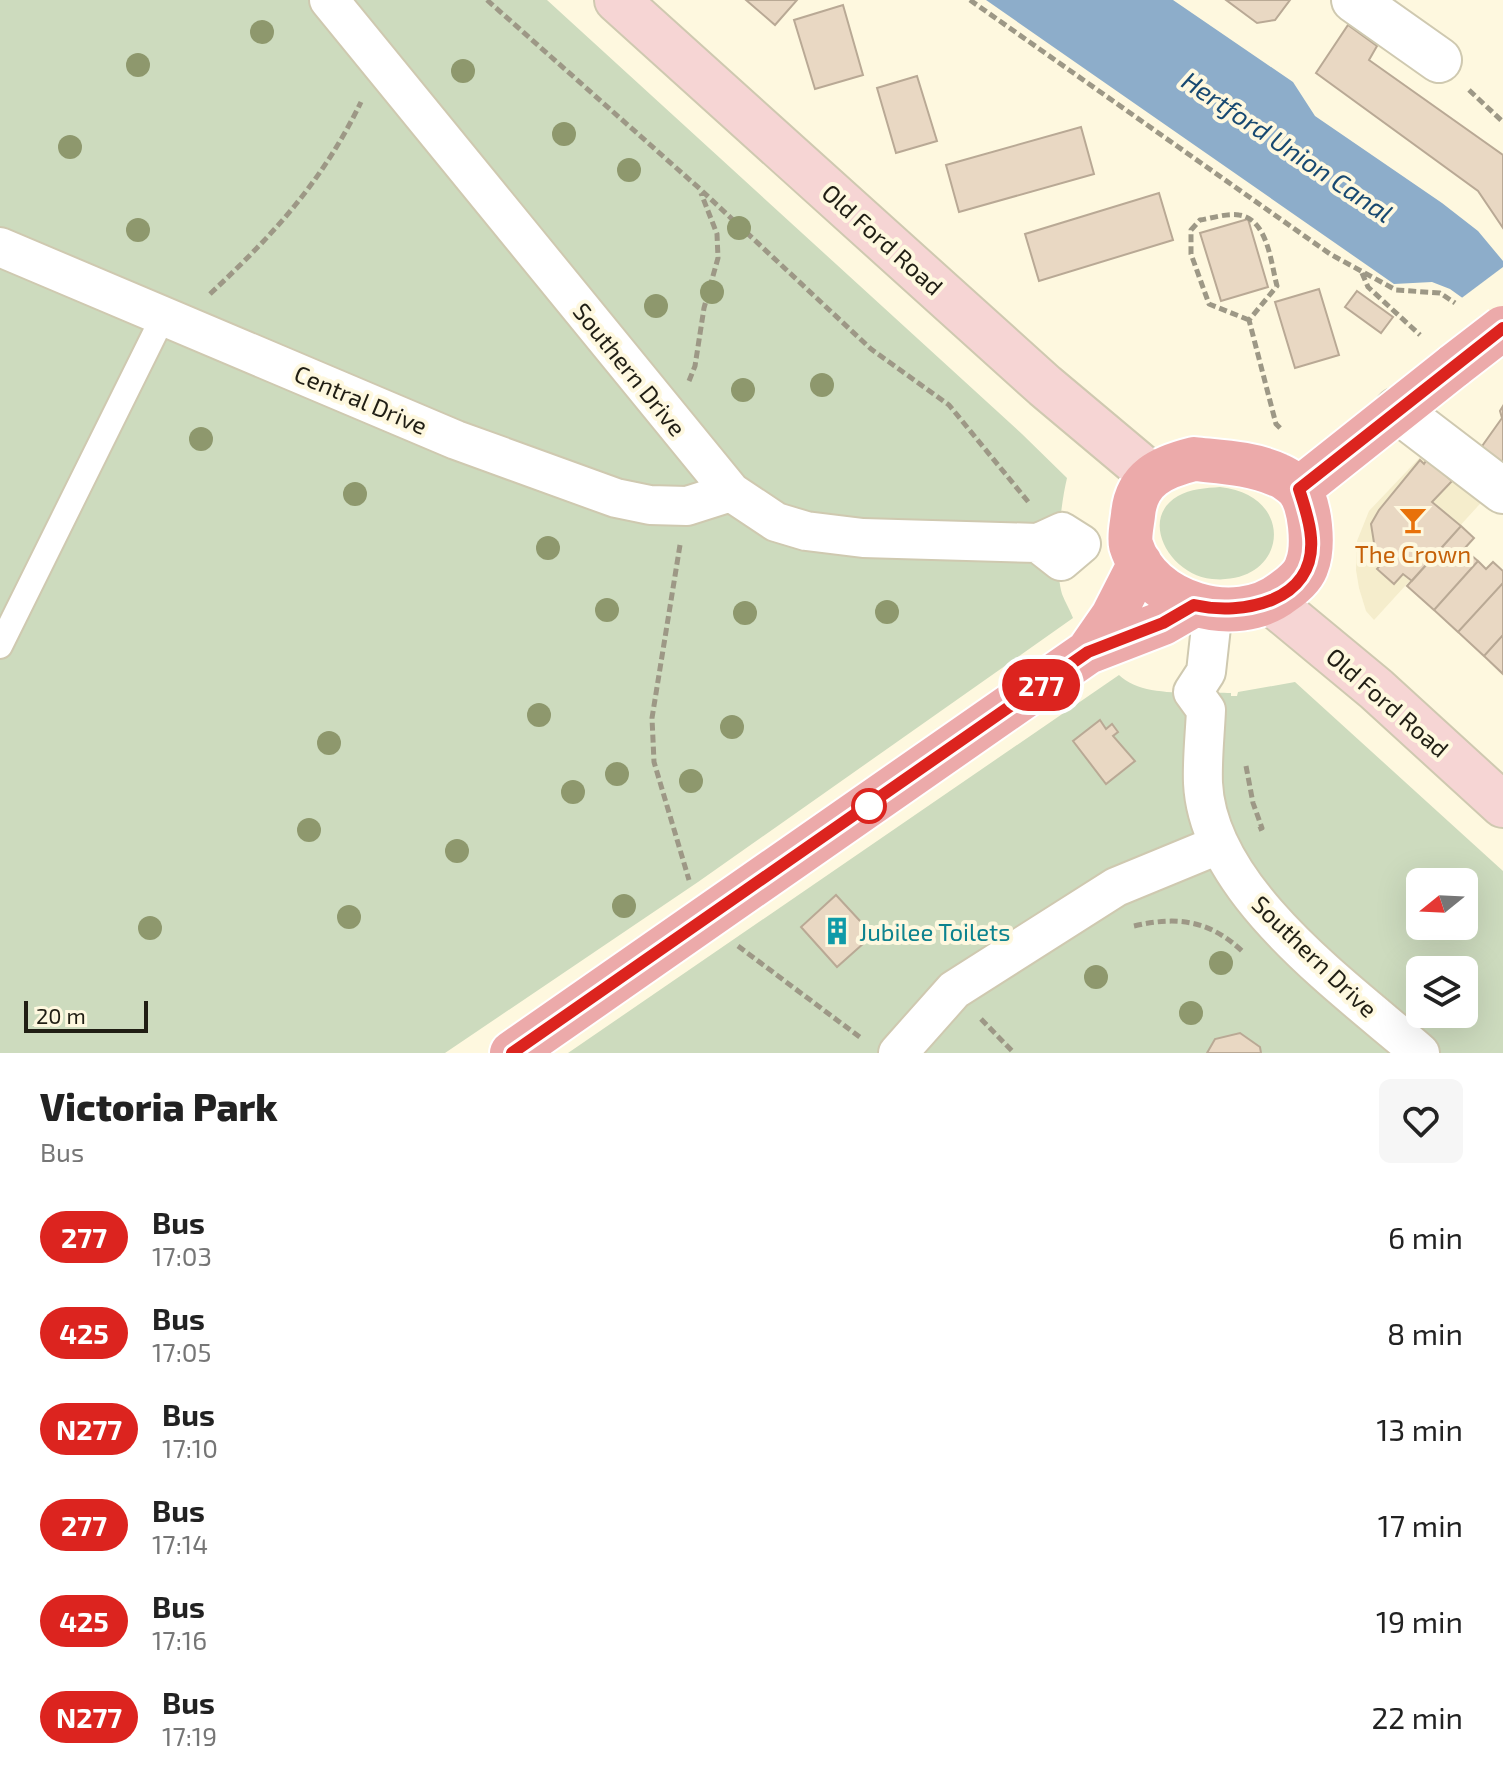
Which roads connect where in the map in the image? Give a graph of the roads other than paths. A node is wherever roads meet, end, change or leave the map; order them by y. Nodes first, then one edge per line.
1 (329, 0) edge
2 (617, 0) edge
3 (1354, 0) edge
4 (1439, 60) dead end
5 (0, 247) edge
6 (172, 318) junction
7 (1503, 328) edge
8 (1397, 410) junction
9 (1151, 475) junction
10 (1299, 489) junction
11 (1503, 491) edge
12 (731, 492) junction
13 (1037, 528) road end
14 (1140, 563) junction
15 (1271, 602) junction
16 (1204, 607) junction
17 (0, 646) edge
18 (1088, 652) junction
19 (1503, 805) edge
20 (1218, 845) junction
21 (882, 1047) edge
22 (512, 1053) edge
23 (1420, 1053) edge

1 - 12 street, Southern Drive
2 - 9 main road, Old Ford Road
3 - 4 street
5 - 6 street, Central Drive
6 - 12 street, Central Drive
6 - 17 lane
7 - 8 main road, bridge
8 - 10 main road
8 - 11 street
9 - 10 main road
9 - 14 main road
10 - 15 main road
12 - 13 street, Southern Drive
14 - 16 main road
14 - 18 main road
15 - 16 main road
15 - 19 main road, Old Ford Road
16 - 18 main road
16 - 20 street, Southern Drive
18 - 22 main road
20 - 21 street
20 - 23 street, Southern Drive

